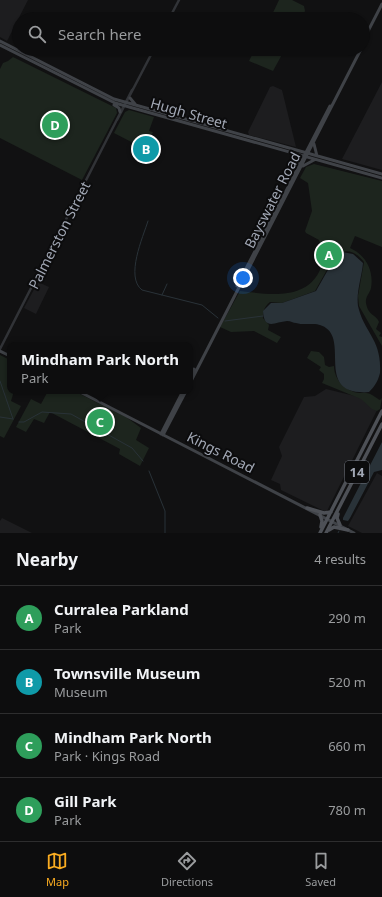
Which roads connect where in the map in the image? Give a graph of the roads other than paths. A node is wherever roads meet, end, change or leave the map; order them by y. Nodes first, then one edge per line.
1 (179, 0) edge
2 (382, 4) edge
3 (382, 8) edge
4 (173, 12) edge
5 (370, 27) edge
6 (370, 31) edge
7 (0, 41) edge
8 (0, 45) edge
9 (12, 47) edge
10 (12, 51) edge
11 (22, 56) edge
12 (29, 56) edge
13 (150, 56) edge
14 (356, 56) edge
15 (357, 56) edge
16 (132, 90) junction
17 (130, 98) junction
18 (112, 102) junction
19 (125, 104) junction
20 (138, 106) junction
21 (120, 112) junction
22 (117, 120) junction
23 (314, 142) junction
24 (309, 145) junction
25 (295, 152) junction
26 (306, 155) junction
27 (318, 159) junction
28 (299, 168) junction
29 (382, 174) edge
30 (382, 178) edge
31 (0, 350) edge
32 (193, 372) edge
33 (193, 376) edge
34 (84, 394) edge
35 (182, 394) edge
36 (382, 411) edge
37 (382, 424) edge
38 (162, 435) junction
39 (346, 494) junction
40 (307, 508) junction
41 (331, 511) junction
42 (320, 515) junction
43 (327, 519) junction
44 (332, 521) junction
45 (341, 526) junction
46 (348, 530) junction
47 (327, 532) edge
48 (319, 533) edge
49 (354, 533) edge

1 - 4 street
2 - 5 main road
3 - 6 main road
7 - 9 main road, Hugh Street
8 - 10 main road, Hugh Street
11 - 18 main road, Hugh Street
12 - 19 main road, Hugh Street
13 - 16 street, Palmerston Street
14 - 24 main road, Bayswater Road
15 - 23 main road, Bayswater Road
16 - 17 street, Palmerston Street
16 - 19 street, Palmerston Street
17 - 19 street, Palmerston Street
17 - 20 main road
18 - 19 main road, Hugh Street
18 - 21 main road
19 - 20 main road, Hugh Street
19 - 21 street, Palmerston Street
19 - 22 street, Palmerston Street
19 - 25 main road, Hugh Street
20 - 25 main road, Hugh Street
21 - 22 street, Palmerston Street
22 - 31 street, Palmerston Street
23 - 26 main road, Bayswater Road
23 - 27 main road
24 - 25 main road
24 - 26 main road, Bayswater Road
25 - 26 main road, Hugh Street
25 - 28 main road
26 - 27 main road, Hugh Street
26 - 28 main road, Bayswater Road
27 - 28 main road
27 - 29 main road, Hugh Street
27 - 30 main road, Hugh Street
28 - 32 main road, Bayswater Road
28 - 33 main road, Bayswater Road
34 - 38 main road, Kings Road
35 - 38 main road
36 - 41 main road, 14
37 - 39 main road, 14
38 - 40 main road, Kings Road
39 - 44 main road, 14
39 - 45 main road
40 - 41 main road
40 - 42 main road, Kings Road
41 - 43 main road, 14
42 - 43 main road, Kings Road
42 - 48 main road
43 - 44 main road, Kings Road
43 - 48 main road, 14
44 - 45 main road, Kings Road
44 - 47 main road, 14
45 - 46 main road, Kings Road
46 - 47 main road
46 - 49 main road, Kings Road

